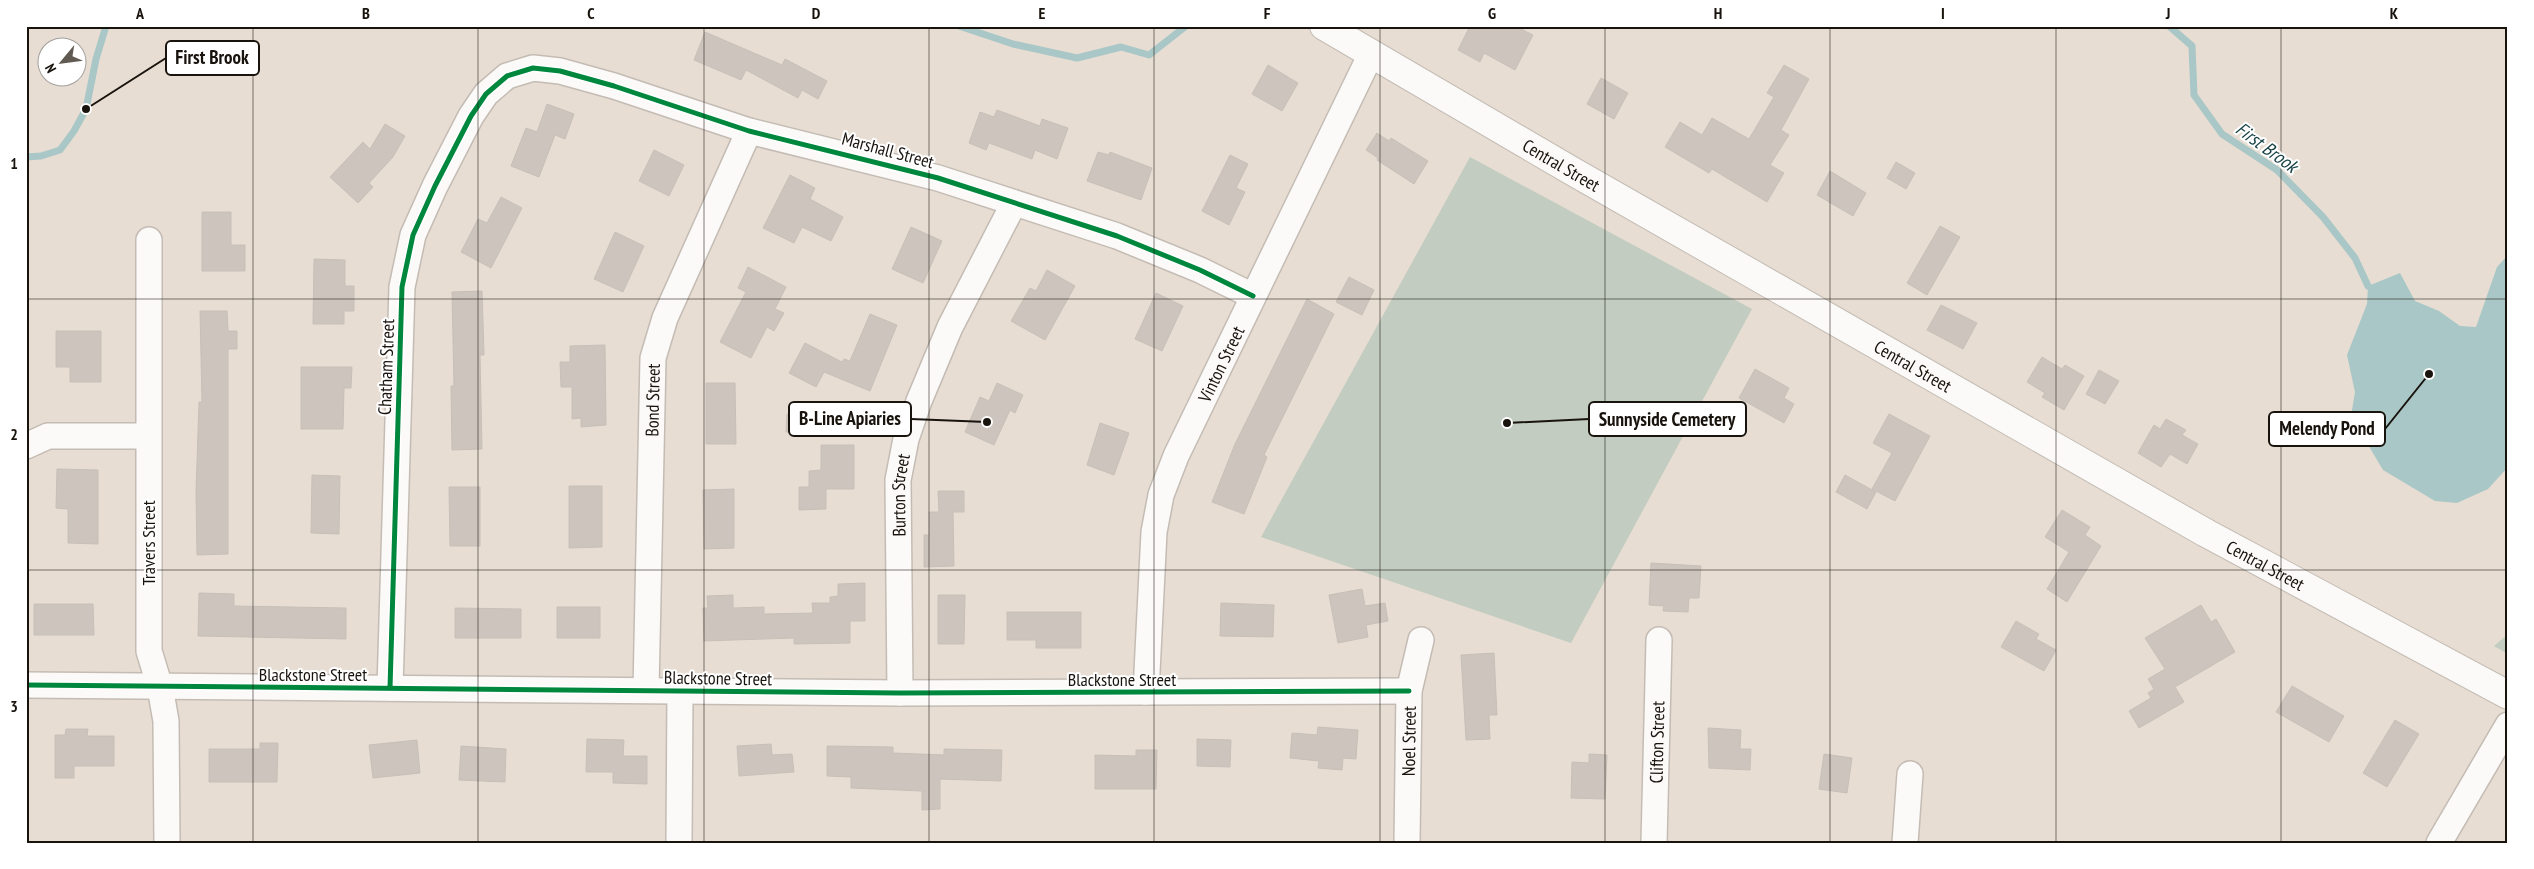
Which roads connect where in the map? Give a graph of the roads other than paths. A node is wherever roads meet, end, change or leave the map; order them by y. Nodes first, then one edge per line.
1 (1324, 26) edge
2 (1370, 54) junction
3 (506, 76) joint
4 (749, 131) junction
5 (1014, 203) junction
6 (149, 240) dead end
7 (1253, 296) junction
8 (147, 436) junction
9 (26, 446) edge
10 (1421, 640) dead end
11 (1659, 640) dead end
12 (26, 684) edge
13 (160, 687) junction
14 (390, 688) junction
15 (646, 690) junction
16 (680, 691) junction
17 (1409, 691) junction
18 (1146, 692) junction
19 (900, 693) junction
20 (2508, 695) edge
21 (2508, 725) edge
22 (1910, 774) dead end
23 (167, 843) edge
24 (679, 843) edge
25 (1407, 843) edge
26 (1654, 843) edge
27 (1905, 843) edge
28 (2439, 843) edge

1 - 2 street, Central Street
2 - 7 street, Vinton Street
2 - 20 street, Central Street
3 - 4 street, Marshall Street
3 - 14 street, Chatham Street
4 - 5 street, Marshall Street
4 - 15 street, Bond Street
5 - 7 street, Marshall Street
5 - 19 street, Burton Street
6 - 8 street, Travers Street
7 - 18 street, Vinton Street
8 - 9 street
8 - 13 street, Travers Street
10 - 17 street, Noel Street
11 - 26 street, Clifton Street
12 - 13 street, Blackstone Street
13 - 14 street, Blackstone Street
13 - 23 street, Travers Street
14 - 15 street, Blackstone Street
15 - 16 street, Blackstone Street
16 - 19 street, Blackstone Street
16 - 24 street
17 - 18 street, Blackstone Street
17 - 25 street, Noel Street
18 - 19 street, Blackstone Street
21 - 28 street
22 - 27 street

